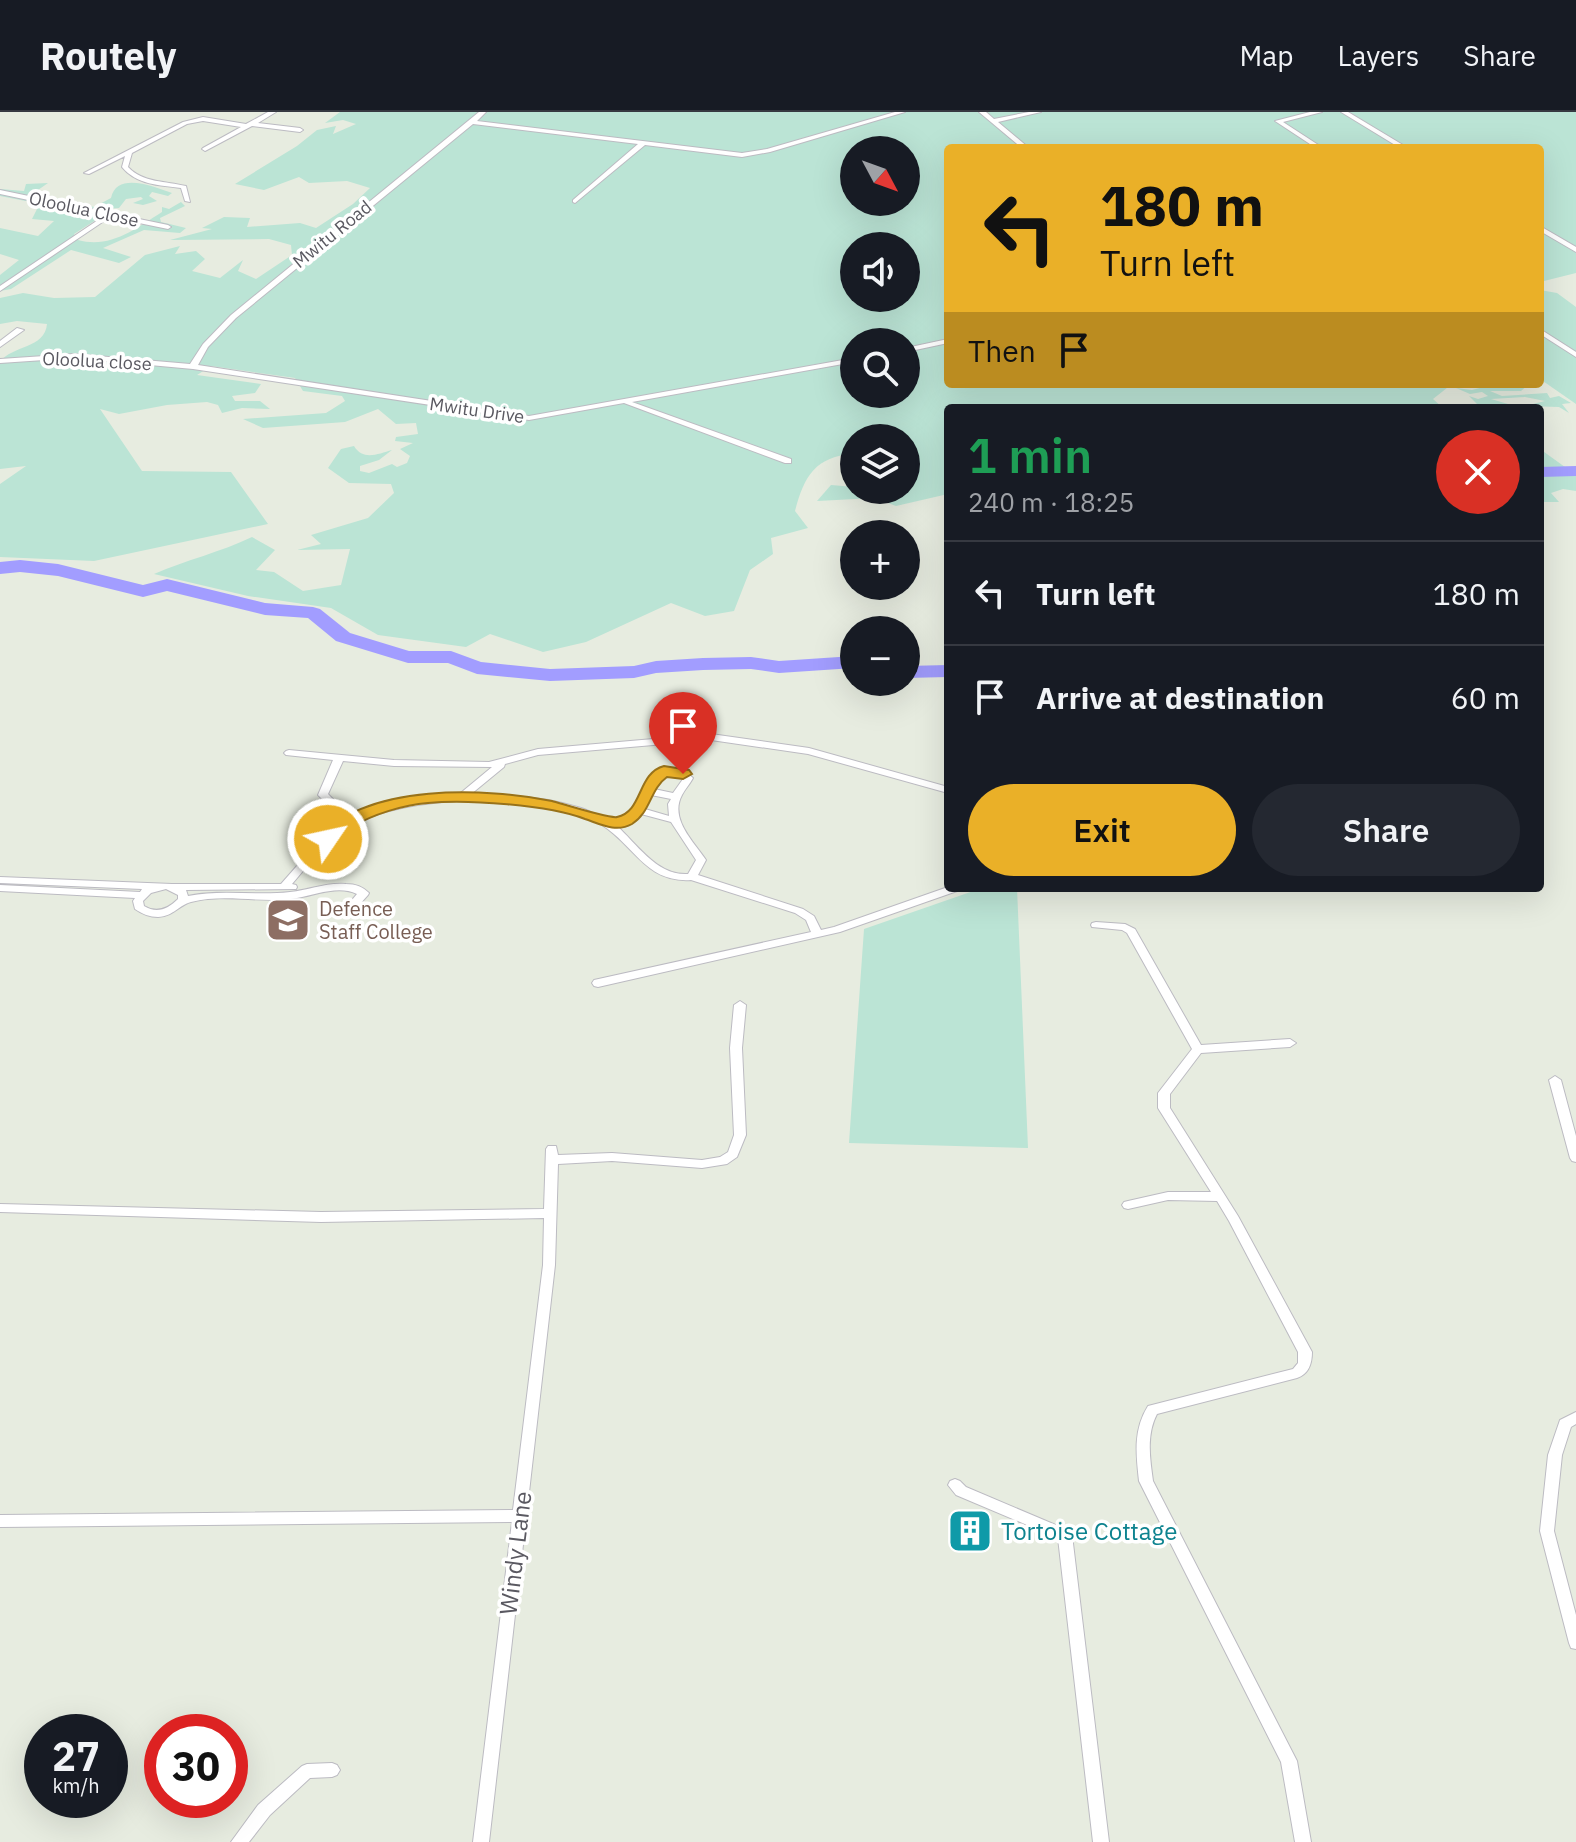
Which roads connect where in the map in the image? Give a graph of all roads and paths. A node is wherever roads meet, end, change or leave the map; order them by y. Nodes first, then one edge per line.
1 (273, 112) edge
2 (483, 112) edge
3 (902, 112) edge
4 (982, 112) edge
5 (1038, 112) edge
6 (1319, 112) edge
7 (1344, 112) edge
8 (993, 121) junction
9 (472, 122) junction
10 (250, 125) junction
11 (300, 130) dead end
12 (642, 144) junction
13 (1021, 144) edge
14 (1314, 144) edge
15 (1398, 144) edge
16 (205, 149) dead end
17 (129, 152) junction
18 (87, 173) dead end
19 (0, 192) edge
20 (188, 201) dead end
21 (575, 201) dead end
22 (109, 215) junction
23 (168, 227) dead end
24 (1544, 230) edge
25 (1576, 250) edge
26 (0, 289) edge
27 (20, 330) dead end
28 (1544, 334) edge
29 (944, 342) edge
30 (0, 345) edge
31 (920, 347) edge
32 (1576, 355) edge
33 (0, 361) edge
34 (840, 363) edge
35 (193, 367) junction
36 (627, 403) junction
37 (788, 461) dead end
38 (289, 753) dead end
39 (339, 758) junction
40 (504, 763) junction
41 (944, 789) edge
42 (649, 791) junction
43 (461, 797) junction
44 (676, 797) junction
45 (639, 811) junction
46 (674, 820) junction
47 (347, 823) junction
48 (606, 823) junction
49 (692, 877) junction
50 (0, 880) edge
51 (285, 885) junction
52 (159, 886) junction
53 (174, 887) junction
54 (0, 888) edge
55 (308, 890) junction
56 (944, 892) edge
57 (141, 895) junction
58 (183, 900) junction
59 (346, 913) dead end
60 (1096, 925) dead end
61 (817, 934) junction
62 (598, 983) dead end
63 (740, 1005) dead end
64 (1290, 1043) dead end
65 (1198, 1049) junction
66 (1555, 1080) dead end
67 (1576, 1158) edge
68 (1220, 1197) junction
69 (1128, 1205) dead end
70 (0, 1208) edge
71 (550, 1213) junction
72 (1576, 1417) edge
73 (955, 1485) dead end
74 (520, 1516) junction
75 (0, 1521) edge
76 (1576, 1643) edge
77 (332, 1770) dead end
78 (239, 1842) edge
79 (481, 1842) edge
80 (1101, 1842) edge
81 (1303, 1842) edge

1 - 10 street
2 - 9 street, Mwitu Road
3 - 12 street
4 - 8 street
5 - 8 street
6 - 14 street
7 - 15 street
8 - 13 street
9 - 12 street
9 - 35 street, Mwitu Road
10 - 11 street
10 - 16 street
10 - 17 street
12 - 21 street
17 - 18 street
17 - 20 street
19 - 22 street, Oloolua Close
22 - 23 street, Oloolua Close
22 - 26 street
24 - 25 street
27 - 30 street
28 - 32 street
29 - 31 street
33 - 35 street, Oloolua close
34 - 36 street, Mwitu Drive
35 - 36 street, Mwitu Drive
36 - 37 street
38 - 39 street
39 - 40 street
39 - 47 street
40 - 41 street
40 - 43 street
42 - 44 street
42 - 44 street
42 - 45 street
43 - 47 street
43 - 48 street
44 - 46 street
45 - 46 street
45 - 48 street
46 - 49 street
47 - 51 street
48 - 49 street
49 - 61 street
50 - 52 street
51 - 53 street
51 - 55 street
52 - 53 street
52 - 57 street
53 - 58 street
54 - 57 street
55 - 58 street
55 - 59 street
56 - 61 street
57 - 58 street
60 - 65 street
61 - 62 street
63 - 71 street, Windy Lane
64 - 65 street
65 - 68 street
66 - 67 street
68 - 69 street
68 - 81 street
70 - 71 street
71 - 74 street, Windy Lane
72 - 76 street
73 - 80 street
74 - 75 street
74 - 79 street, Windy Lane
77 - 78 street

